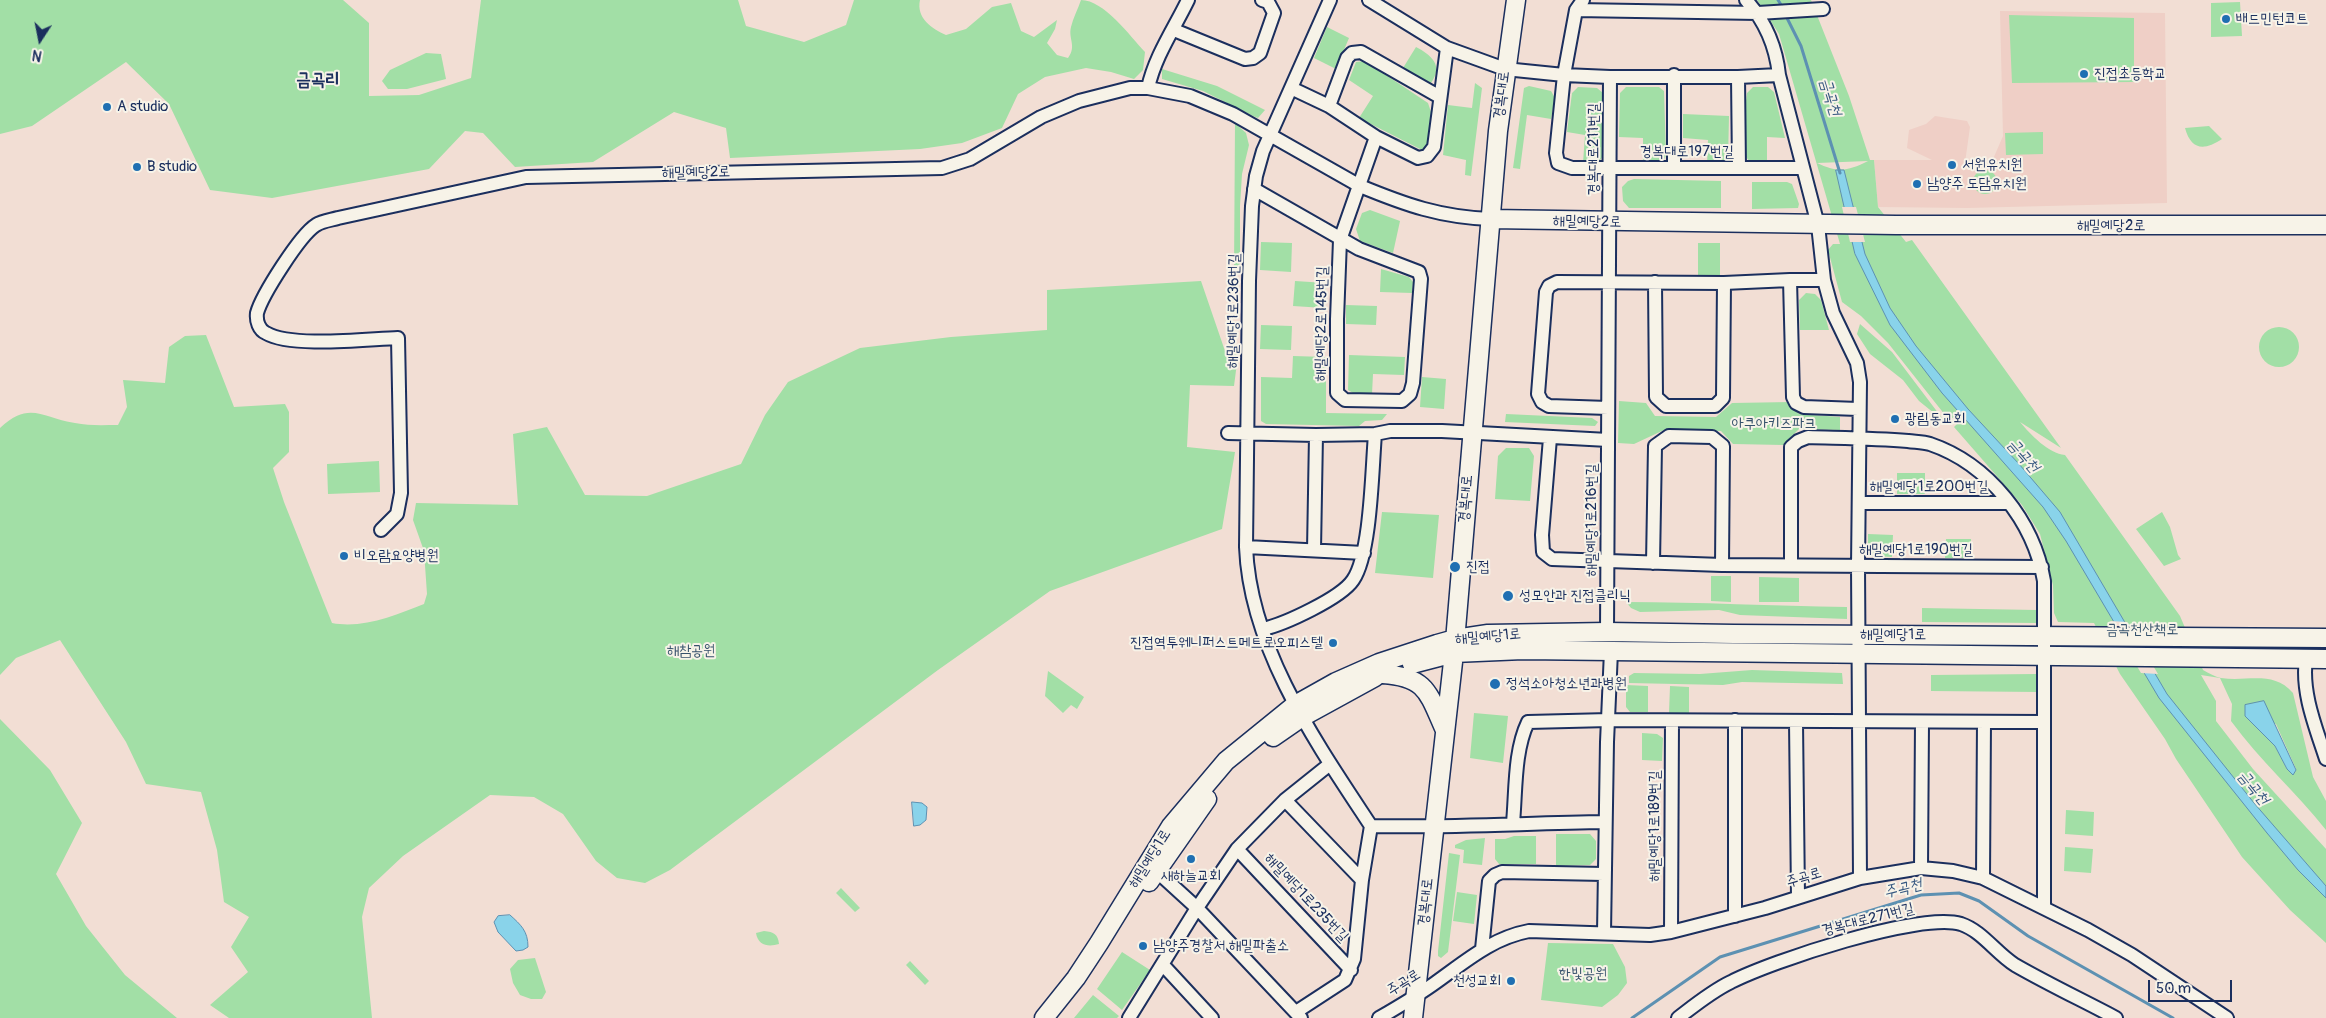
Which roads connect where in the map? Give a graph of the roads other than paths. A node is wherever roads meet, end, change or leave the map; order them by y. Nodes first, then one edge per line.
1 (1188, 0) edge
2 (1262, 0) edge
3 (1330, 0) edge
4 (1369, 0) edge
5 (1516, 0) edge
6 (1746, 0) edge
7 (1579, 5) edge
8 (1823, 9) dead end
9 (1758, 13) junction
10 (1174, 30) junction
11 (1447, 48) junction
12 (1505, 69) junction
13 (1779, 74) junction
14 (1564, 75) junction
15 (1674, 75) junction
16 (1610, 77) junction
17 (1738, 77) junction
18 (1148, 88) junction
19 (1291, 88) junction
20 (1440, 97) junction
21 (1330, 106) junction
22 (1270, 134) junction
23 (1376, 137) junction
24 (1572, 168) joint
25 (1610, 168) junction
26 (1674, 168) junction
27 (1739, 168) junction
28 (1803, 168) junction
29 (1360, 186) junction
30 (1254, 189) junction
31 (1490, 219) junction
32 (1610, 222) junction
33 (1818, 225) junction
34 (2326, 225) edge
35 (1340, 240) junction
36 (1790, 280) junction
37 (1824, 280) junction
38 (1609, 282) junction
39 (1655, 282) junction
40 (1724, 283) junction
41 (1608, 408) junction
42 (1858, 410) junction
43 (1472, 432) junction
44 (1228, 433) dead end
45 (1249, 433) junction
46 (1375, 434) junction
47 (1316, 435) junction
48 (1550, 438) junction
49 (1859, 439) junction
50 (1608, 440) junction
51 (1860, 503) junction
52 (2008, 503) junction
53 (381, 530) dead end
54 (1246, 547) junction
55 (1314, 550) junction
56 (1364, 553) junction
57 (1608, 562) junction
58 (1653, 563) junction
59 (1722, 565) junction
60 (1791, 565) junction
61 (1858, 566) junction
62 (2042, 567) junction
63 (1263, 629) junction
64 (1607, 632) junction
65 (1858, 634) junction
66 (2045, 636) junction
67 (2326, 638) edge
68 (1454, 646) junction
69 (1611, 651) junction
70 (1858, 654) junction
71 (2044, 655) junction
72 (2306, 659) junction
73 (2326, 659) edge
74 (1383, 674) junction
75 (1299, 711) junction
76 (1609, 720) junction
77 (1672, 720) junction
78 (1734, 720) junction
79 (1796, 722) junction
80 (1922, 722) junction
81 (1984, 722) junction
82 (2044, 722) junction
83 (1858, 723) junction
84 (1445, 729) junction
85 (2326, 760) edge
86 (1330, 764) junction
87 (1285, 800) junction
88 (1605, 822) junction
89 (1513, 823) junction
90 (1371, 826) junction
91 (1435, 828) junction
92 (1237, 849) junction
93 (1151, 866) junction
94 (1921, 868) junction
95 (1604, 874) junction
96 (1860, 878) junction
97 (1983, 878) junction
98 (1362, 880) junction
99 (1798, 897) junction
100 (1197, 908) junction
101 (2044, 908) junction
102 (1735, 916) junction
103 (1671, 932) junction
104 (1604, 933) junction
105 (1482, 949) junction
106 (1163, 965) junction
107 (1351, 970) junction
108 (1415, 997) junction
109 (1298, 1015) edge
110 (1044, 1018) edge
111 (1059, 1018) edge
112 (1129, 1018) edge
113 (1212, 1018) edge
114 (1379, 1018) edge
115 (1413, 1018) edge
116 (1678, 1018) edge
117 (2116, 1018) edge
118 (2227, 1018) edge

1 - 10 street
2 - 10 street
3 - 19 street
4 - 11 street
5 - 12 street, 경복대로
6 - 9 street
7 - 9 street, 경복대로211번길
7 - 14 street, 경복대로211번길
8 - 9 street, 경복대로211번길
9 - 13 street
10 - 18 street
11 - 12 street
11 - 20 street
12 - 14 street
12 - 31 street, 경복대로
13 - 17 street
13 - 28 street
14 - 16 street
14 - 24 street, 경복대로211번길
15 - 16 street
15 - 17 street
15 - 26 street
16 - 25 street, 경복대로211번길
17 - 27 street
18 - 22 street, 해밀예당2로
18 - 53 street, 해밀예당2로
19 - 21 street
19 - 22 street
20 - 21 street
20 - 23 street
21 - 23 street
22 - 29 street, 해밀예당2로
22 - 30 street, 해밀예당1로236번길
23 - 29 street
24 - 25 street, 경복대로197번길
25 - 26 street, 경복대로197번길
25 - 32 street, 경복대로211번길
26 - 27 street, 경복대로197번길
27 - 28 street, 경복대로197번길
28 - 33 street
29 - 31 street, 해밀예당2로
29 - 35 street, 해밀예당2로145번길
30 - 35 street
30 - 45 street, 해밀예당1로236번길
31 - 32 street, 해밀예당2로
31 - 43 street, 경복대로
32 - 33 street, 해밀예당2로
32 - 38 street, 해밀예당1로216번길
33 - 34 street, 해밀예당2로
33 - 37 street, 해밀예당1로200번길
35 - 35 street, 해밀예당2로145번길
36 - 37 street
36 - 40 street
36 - 42 street
37 - 42 street, 해밀예당1로200번길
38 - 39 street
38 - 41 street, 해밀예당1로216번길
38 - 41 street
39 - 40 street
39 - 40 street
41 - 50 street, 해밀예당1로216번길
42 - 49 street, 해밀예당1로200번길
43 - 46 street
43 - 48 street
43 - 68 street, 경복대로
44 - 45 street
45 - 47 street
45 - 54 street, 해밀예당1로236번길
46 - 47 street
46 - 56 street
47 - 55 street
48 - 50 street
48 - 57 street, 해밀예당1로190번길
49 - 51 street, 해밀예당1로200번길
49 - 52 street, 해밀예당1로200번길
49 - 60 street
50 - 57 street, 해밀예당1로216번길
51 - 52 street, 해밀예당1로200번길
51 - 61 street, 해밀예당1로200번길
52 - 62 street
54 - 55 street
54 - 63 street, 해밀예당1로236번길
55 - 56 street
56 - 63 street
57 - 58 street, 해밀예당1로190번길
57 - 64 street, 해밀예당1로216번길
58 - 59 street, 해밀예당1로190번길
58 - 59 street
59 - 60 street, 해밀예당1로190번길
60 - 61 street, 해밀예당1로190번길
61 - 62 street, 해밀예당1로190번길
61 - 65 street, 해밀예당1로200번길
62 - 66 street
63 - 75 street, 해밀예당1로236번길
64 - 65 street, 해밀예당1로
64 - 68 street, 해밀예당1로
65 - 66 street, 해밀예당1로
65 - 70 street
66 - 67 street, 해밀예당1로
66 - 71 street
68 - 69 street, 해밀예당1로
68 - 74 street, 해밀예당1로
68 - 75 street, 해밀예당1로
68 - 84 street, 경복대로
69 - 70 street, 해밀예당1로
69 - 76 street
70 - 71 street, 해밀예당1로
70 - 83 street
71 - 72 street, 해밀예당1로
71 - 82 street
72 - 73 street
72 - 85 street
74 - 75 street, 해밀예당1로
74 - 84 street
75 - 86 street
75 - 93 street, 해밀예당1로
76 - 77 street
76 - 88 street
76 - 89 street
77 - 78 street
77 - 103 street, 해밀예당1로189번길
78 - 79 street
78 - 102 street
79 - 83 street
79 - 99 street
80 - 81 street
80 - 83 street
80 - 94 street
81 - 82 street
81 - 97 street
82 - 101 street
83 - 96 street
84 - 91 street, 경복대로
86 - 87 street
86 - 90 street
87 - 92 street
87 - 98 street
88 - 89 street
88 - 95 street
89 - 91 street
90 - 91 street
90 - 98 street, 해밀예당1로235번길
91 - 108 street, 경복대로
92 - 100 street
92 - 107 street, 해밀예당1로235번길
93 - 100 street
93 - 110 street, 해밀예당1로
93 - 111 street, 해밀예당1로
94 - 96 street, 주곡로
94 - 97 street, 주곡로
95 - 104 street
95 - 105 street
96 - 99 street, 주곡로
97 - 101 street, 주곡로
98 - 107 street, 해밀예당1로235번길
99 - 102 street, 주곡로
100 - 106 street
100 - 109 street
101 - 118 street, 주곡로
102 - 103 street, 주곡로
103 - 104 street, 주곡로
104 - 105 street, 주곡로
105 - 108 street, 주곡로
106 - 112 street
106 - 113 street
107 - 109 street
108 - 114 street, 주곡로
108 - 115 street, 경복대로
116 - 117 street, 경복대로271번길

